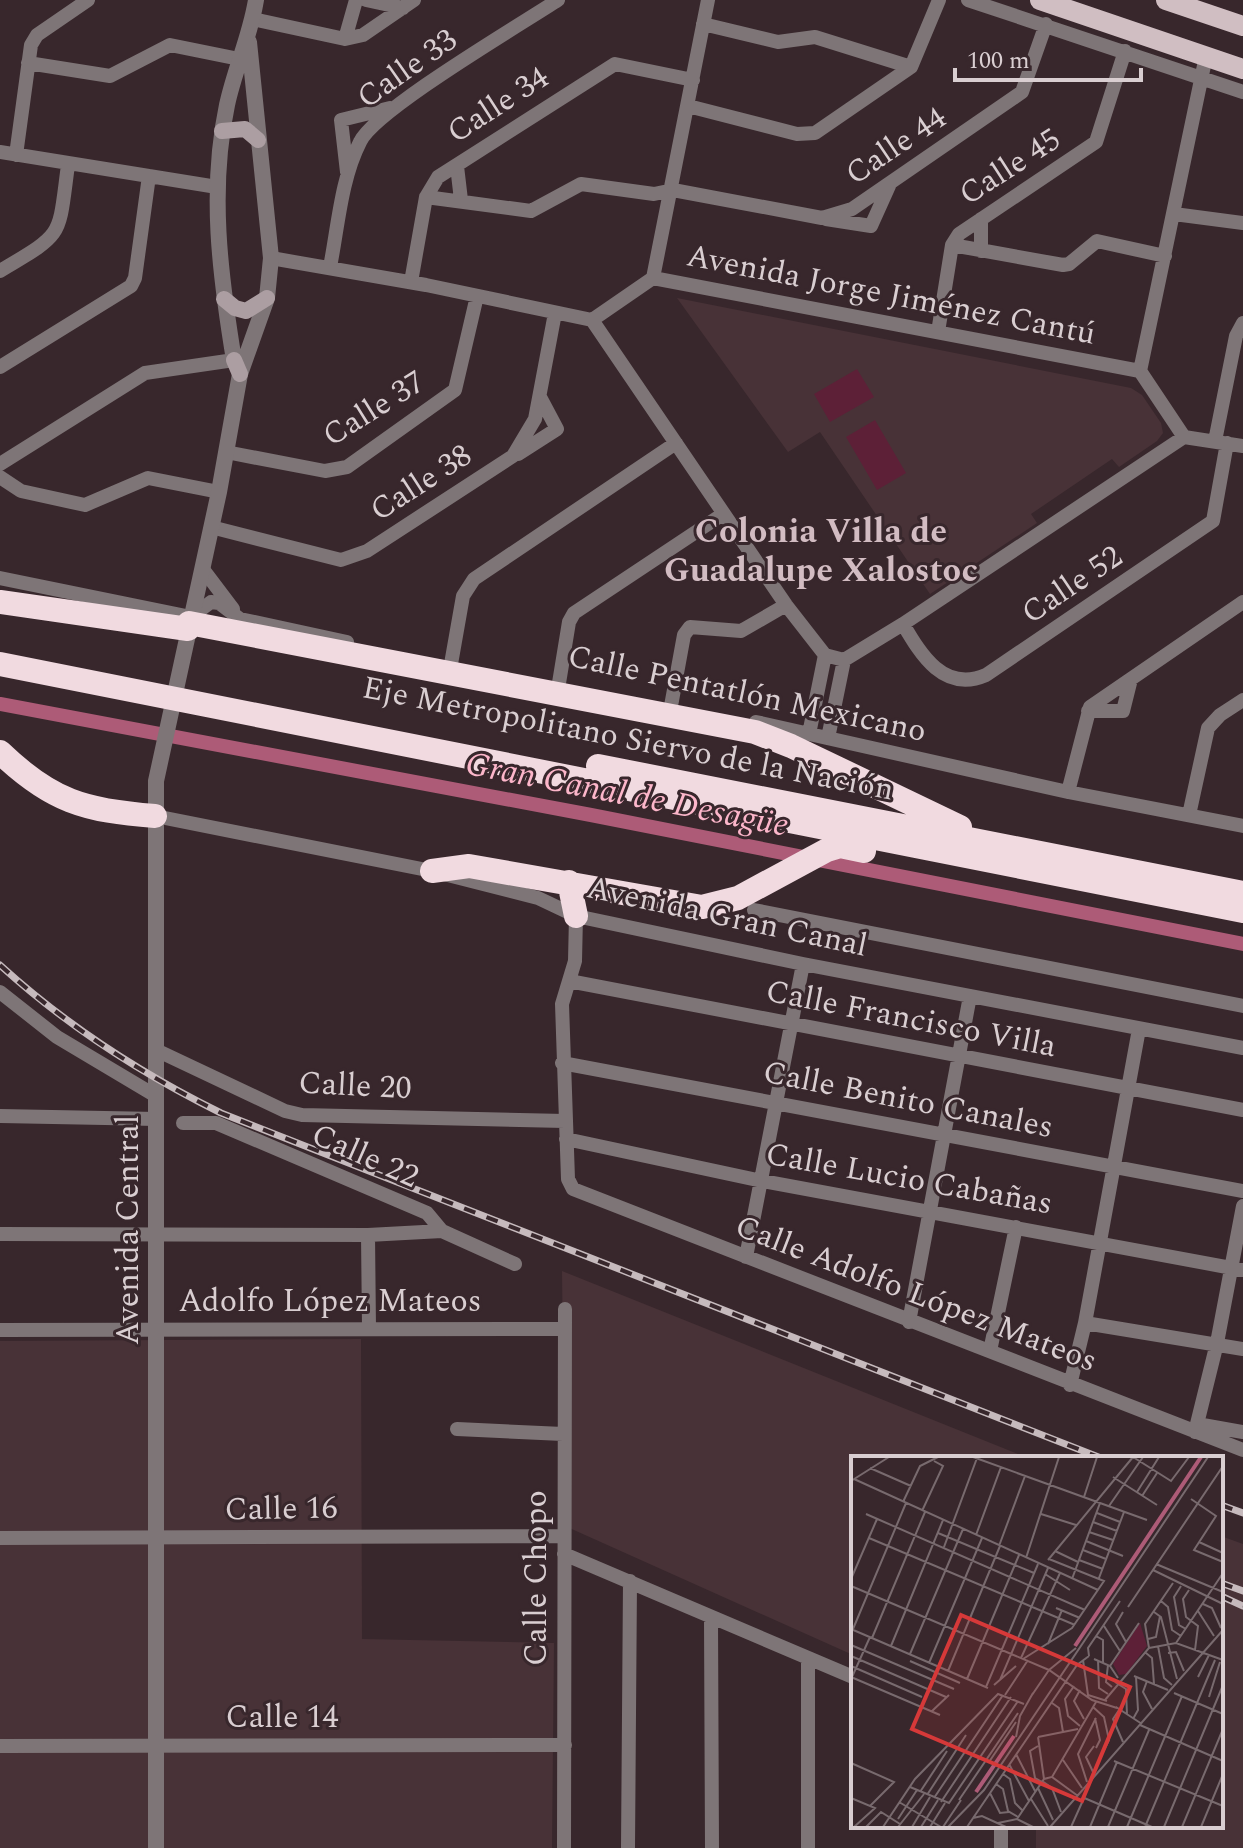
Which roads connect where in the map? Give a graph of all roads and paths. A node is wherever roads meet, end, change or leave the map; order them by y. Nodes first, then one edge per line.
1 (88, 0) edge
2 (256, 0) edge
3 (356, 0) edge
4 (366, 0) edge
5 (558, 0) edge
6 (708, 0) edge
7 (939, 0) edge
8 (968, 0) edge
9 (1040, 0) edge
10 (1166, 0) edge
11 (408, 4) edge
12 (1209, 7) edge
13 (253, 19) junction
14 (703, 24) junction
15 (1046, 24) junction
16 (1243, 26) edge
17 (345, 39) junction
18 (1125, 51) junction
19 (1206, 56) junction
20 (245, 60) junction
21 (28, 63) junction
22 (911, 67) junction
23 (1243, 69) edge
24 (1201, 78) junction
25 (693, 80) junction
26 (1243, 92) edge
27 (398, 106) junction
28 (688, 106) junction
29 (222, 131) junction
30 (258, 140) junction
31 (0, 152) edge
32 (16, 155) junction
33 (68, 165) junction
34 (457, 166) junction
35 (149, 176) junction
36 (348, 179) junction
37 (889, 185) junction
38 (217, 187) junction
39 (673, 190) junction
40 (426, 197) junction
41 (461, 200) junction
42 (1174, 214) junction
43 (822, 218) junction
44 (981, 219) junction
45 (1243, 223) edge
46 (952, 245) junction
47 (981, 251) junction
48 (1165, 256) junction
49 (271, 258) junction
50 (330, 267) junction
51 (0, 271) edge
52 (653, 278) junction
53 (411, 282) junction
54 (477, 296) junction
55 (267, 298) junction
56 (224, 299) junction
57 (555, 313) junction
58 (592, 320) junction
59 (1243, 323) edge
60 (938, 332) junction
61 (0, 367) edge
62 (237, 367) junction
63 (1140, 371) junction
64 (540, 397) junction
65 (1184, 437) junction
66 (1221, 442) junction
67 (676, 443) junction
68 (1243, 446) edge
69 (226, 452) junction
70 (513, 456) junction
71 (0, 464) edge
72 (0, 477) edge
73 (219, 492) junction
74 (723, 514) junction
75 (211, 527) junction
76 (202, 568) junction
77 (0, 578) edge
78 (0, 602) edge
79 (1243, 602) edge
80 (786, 605) junction
81 (240, 619) junction
82 (189, 623) junction
83 (903, 624) junction
84 (0, 650) edge
85 (825, 655) junction
86 (844, 660) junction
87 (0, 664) edge
88 (451, 664) junction
89 (1131, 679) junction
90 (559, 683) junction
91 (1243, 700) edge
92 (671, 706) junction
93 (1088, 711) junction
94 (809, 734) junction
95 (828, 738) junction
96 (0, 752) edge
97 (1068, 792) junction
98 (1189, 815) junction
99 (155, 816) junction
100 (1243, 826) edge
101 (997, 844) junction
102 (432, 871) junction
103 (1052, 874) junction
104 (569, 882) junction
105 (1243, 893) edge
106 (754, 910) dead end
107 (1243, 911) edge
108 (576, 916) junction
109 (803, 964) junction
110 (569, 981) junction
111 (0, 992) edge
112 (970, 996) junction
113 (1243, 1006) edge
114 (794, 1026) junction
115 (1139, 1029) junction
116 (1243, 1048) edge
117 (156, 1050) junction
118 (959, 1057) junction
119 (562, 1063) junction
120 (1129, 1089) junction
121 (156, 1096) junction
122 (777, 1104) junction
123 (1243, 1110) edge
124 (0, 1116) edge
125 (157, 1119) junction
126 (565, 1121) junction
127 (183, 1123) dead end
128 (945, 1136) junction
129 (566, 1139) junction
130 (1114, 1167) junction
131 (762, 1181) junction
132 (1243, 1191) edge
133 (1243, 1206) edge
134 (930, 1212) junction
135 (1016, 1227) junction
136 (442, 1231) junction
137 (155, 1233) junction
138 (0, 1234) edge
139 (368, 1235) junction
140 (1100, 1242) junction
141 (746, 1257) junction
142 (515, 1264) dead end
143 (1236, 1269) edge
144 (565, 1309) dead end
145 (909, 1322) junction
146 (1085, 1323) junction
147 (369, 1328) junction
148 (565, 1329) junction
149 (0, 1330) edge
150 (155, 1330) junction
151 (1217, 1343) junction
152 (1243, 1349) edge
153 (990, 1351) junction
154 (1070, 1385) junction
155 (1196, 1428) junction
156 (457, 1429) dead end
157 (1243, 1432) edge
158 (563, 1434) junction
159 (1243, 1450) edge
160 (564, 1536) junction
161 (0, 1538) edge
162 (157, 1538) junction
163 (564, 1554) junction
164 (630, 1581) junction
165 (711, 1619) junction
166 (808, 1659) junction
167 (851, 1676) edge
168 (156, 1745) junction
169 (565, 1745) junction
170 (0, 1746) edge
171 (156, 1848) edge
172 (564, 1848) edge
173 (628, 1848) edge
174 (712, 1848) edge
175 (808, 1848) edge

1 - 21 street
2 - 13 street
3 - 17 street
4 - 11 street
5 - 27 street, Calle 33
6 - 14 street
7 - 22 street
8 - 15 street
9 - 19 main road
10 - 12 main road
11 - 17 street
12 - 16 main road
13 - 17 street
13 - 20 street
14 - 22 street
14 - 25 street
15 - 18 street
15 - 37 street, Calle 44
18 - 24 street
18 - 44 street, Calle 45
19 - 23 main road
19 - 24 street
20 - 21 street
20 - 29 street
20 - 30 street
21 - 32 street
22 - 28 street
24 - 26 street
24 - 42 street
25 - 28 street
25 - 34 street, Calle 34
27 - 36 street, Calle 33
27 - 36 street
28 - 39 street
29 - 30 main road
29 - 38 street
30 - 49 street
31 - 32 street
32 - 33 street
33 - 35 street
33 - 51 street
34 - 40 street, Calle 34
34 - 41 street
35 - 38 street
35 - 61 street
36 - 50 street, Calle 33
37 - 43 street, Calle 44
37 - 43 street
38 - 56 street
39 - 41 street, Calle 44
39 - 43 street, Calle 44
39 - 52 street
40 - 41 street, Calle 44
40 - 53 street
42 - 45 street
42 - 48 street
44 - 46 street, Calle 45
44 - 47 street
46 - 47 street
46 - 60 street, Calle 45
47 - 48 street
48 - 63 street
49 - 50 street
49 - 55 street
50 - 53 street
52 - 58 street, Avenida Jorge Jiménez Cantú
52 - 60 street, Avenida Jorge Jiménez Cantú
53 - 54 street
54 - 57 street
54 - 69 street, Calle 37
55 - 56 main road
55 - 62 street
56 - 62 street
57 - 58 street
57 - 64 street, Calle 38
58 - 67 street
59 - 66 street, Calle 52
60 - 63 street, Avenida Jorge Jiménez Cantú
62 - 69 street, Avenida Central
62 - 71 street
63 - 65 street
64 - 70 street, Calle 38
64 - 70 street
65 - 66 street
65 - 83 street
66 - 68 street
66 - 83 street, Calle 52
67 - 74 street
67 - 88 street
69 - 73 street, Avenida Central
70 - 75 street, Calle 38
72 - 73 street
73 - 75 street, Avenida Central
74 - 80 street
74 - 90 street
75 - 76 street, Avenida Central
76 - 81 street
76 - 82 street, Avenida Central
77 - 82 street
78 - 82 highway
79 - 89 street
80 - 85 street
80 - 92 street
81 - 82 street, Calle Pentatlón Mexicano
81 - 88 street, Calle Pentatlón Mexicano
82 - 99 street, Avenida Central
82 - 101 highway
83 - 86 street
84 - 101 highway, Eje Metropolitano Siervo de la Nación
85 - 86 street
85 - 94 street
86 - 95 street
87 - 103 highway, Eje Metropolitano Siervo de la Nación
88 - 90 street, Calle Pentatlón Mexicano
89 - 93 street
89 - 93 street
90 - 92 street, Calle Pentatlón Mexicano
91 - 98 street
92 - 94 street, Calle Pentatlón Mexicano
93 - 97 street
94 - 95 street, Calle Pentatlón Mexicano
95 - 97 street, Calle Pentatlón Mexicano
96 - 99 highway
97 - 98 street, Calle Pentatlón Mexicano
98 - 100 street, Calle Pentatlón Mexicano
99 - 102 street, Avenida Gran Canal
99 - 117 street, Avenida Central
101 - 105 highway, Eje Metropolitano Siervo de la Nación
102 - 104 highway
102 - 108 street, Avenida Gran Canal
103 - 104 highway
103 - 107 highway, Eje Metropolitano Siervo de la Nación
104 - 108 highway
106 - 113 street
108 - 109 street, Avenida Gran Canal
108 - 110 street
109 - 112 street, Avenida Gran Canal
109 - 114 street
110 - 114 street, Calle Francisco Villa
110 - 119 street
111 - 121 street
112 - 115 street, Avenida Gran Canal
112 - 118 street
114 - 118 street, Calle Francisco Villa
114 - 122 street
115 - 116 street, Avenida Gran Canal
115 - 120 street
117 - 121 street, Avenida Central
117 - 126 street, Calle 20
118 - 120 street, Calle Francisco Villa
118 - 128 street
119 - 122 street, Calle Benito Canales
119 - 126 street
120 - 123 street, Calle Francisco Villa
120 - 130 street
121 - 125 street, Avenida Central
122 - 128 street, Calle Benito Canales
122 - 131 street
124 - 125 street
125 - 137 street, Avenida Central
126 - 129 street
127 - 136 street, Calle 22
128 - 130 street, Calle Benito Canales
128 - 134 street
129 - 131 street, Calle Lucio Cabañas
129 - 141 street, Calle Adolfo López Mateos
130 - 132 street, Calle Benito Canales
130 - 140 street
131 - 134 street, Calle Lucio Cabañas
131 - 141 street
133 - 143 street
134 - 135 street, Calle Lucio Cabañas
134 - 145 street
135 - 140 street, Calle Lucio Cabañas
135 - 153 street
136 - 139 street
136 - 142 street, Calle 22
137 - 138 street
137 - 139 street
137 - 150 street, Avenida Central
139 - 147 street
140 - 143 street, Calle Lucio Cabañas
140 - 146 street
141 - 145 street, Calle Adolfo López Mateos
143 - 151 street
144 - 148 street, Calle Chopo
145 - 153 street, Calle Adolfo López Mateos
146 - 151 street
146 - 154 street
147 - 148 street, Adolfo López Mateos
147 - 150 street, Adolfo López Mateos
148 - 158 street, Calle Chopo
149 - 150 street, Adolfo López Mateos
150 - 162 street, Avenida Central
151 - 152 street
151 - 155 street
153 - 154 street, Calle Adolfo López Mateos
154 - 155 street, Calle Adolfo López Mateos
155 - 157 street
155 - 159 street, Calle Adolfo López Mateos
156 - 158 street
158 - 160 street, Calle Chopo
160 - 162 street, Calle 16
160 - 163 street, Calle Chopo
161 - 162 street, Calle 16
162 - 168 street, Avenida Central
163 - 164 street
163 - 169 street, Calle Chopo
164 - 165 street
164 - 173 street
165 - 166 street
165 - 174 street
166 - 167 street
166 - 175 street
168 - 169 street, Calle 14
168 - 170 street, Calle 14
168 - 171 street, Avenida Central
169 - 172 street, Calle Chopo

